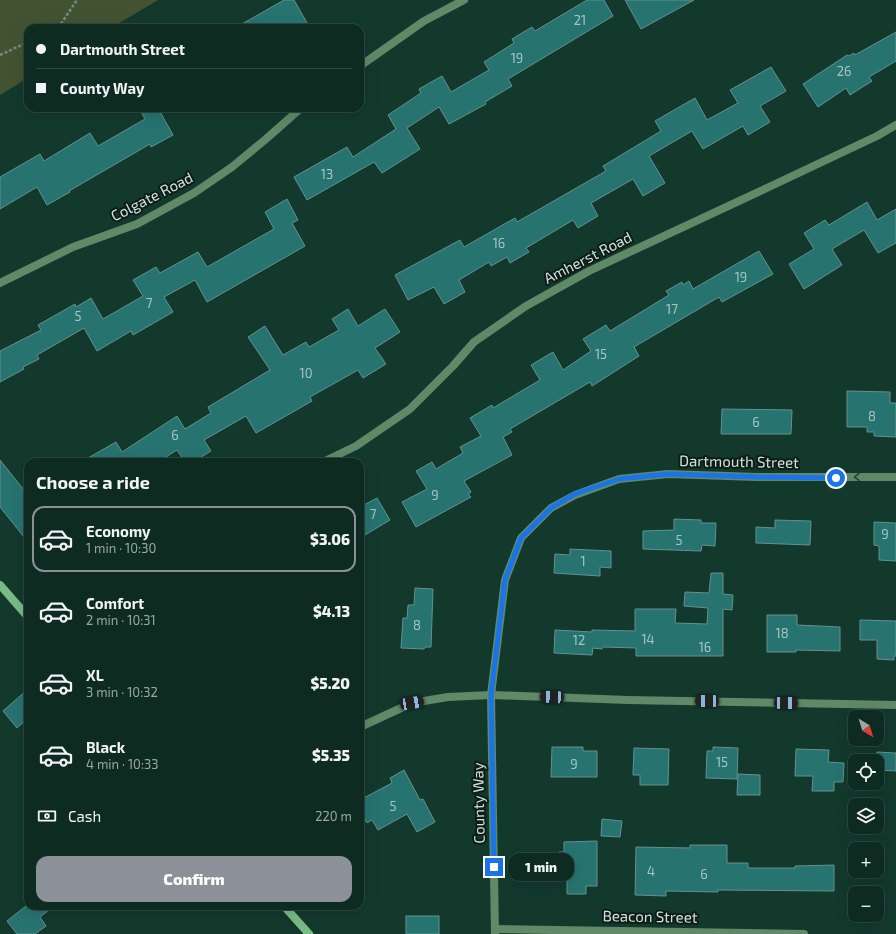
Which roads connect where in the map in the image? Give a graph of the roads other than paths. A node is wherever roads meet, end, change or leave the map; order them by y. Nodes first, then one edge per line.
1 (464, 0) edge
2 (364, 63) edge
3 (296, 112) edge
4 (896, 126) edge
5 (0, 283) edge
6 (331, 458) edge
7 (896, 477) edge
8 (0, 585) edge
9 (24, 612) edge
10 (491, 695) junction
11 (896, 704) edge
12 (364, 725) edge
13 (288, 910) edge
14 (495, 932) edge
15 (309, 934) edge
16 (804, 934) edge

1 - 2 street
3 - 5 street, Colgate Road
4 - 6 street, Amherst Road
7 -> 10 street, Dartmouth Street
8 - 9 main road
10 - 11 street
10 - 12 street
10 - 14 street, County Way
13 - 15 main road
14 - 16 street, Beacon Street

